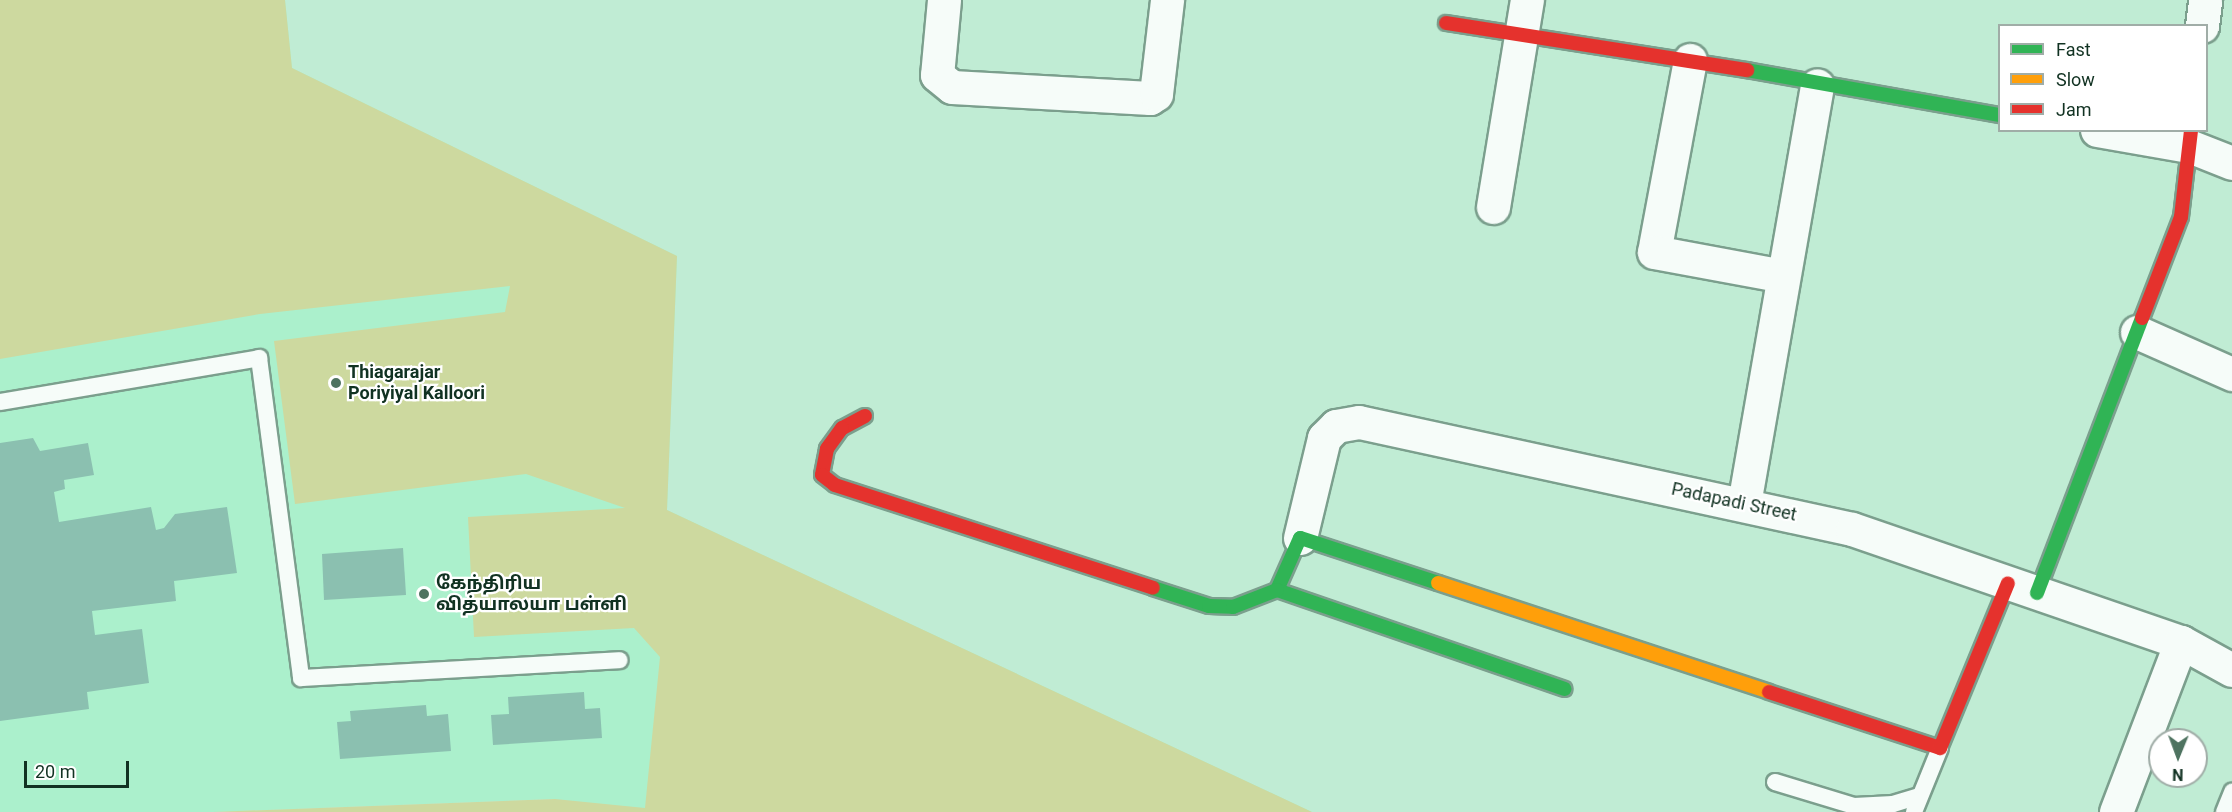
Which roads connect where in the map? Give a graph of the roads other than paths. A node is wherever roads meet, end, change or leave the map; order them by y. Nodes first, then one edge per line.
1 (944, 0) edge
2 (1167, 0) edge
3 (1527, 0) edge
4 (2205, 0) edge
5 (1446, 23) dead end
6 (2202, 24) edge
7 (1522, 36) junction
8 (1690, 60) junction
9 (1817, 85) junction
10 (1998, 115) edge
11 (2120, 132) edge
12 (2190, 138) edge
13 (2232, 163) edge
14 (1493, 207) dead end
15 (1783, 276) junction
16 (2137, 332) junction
17 (2232, 374) edge
18 (0, 402) edge
19 (865, 416) dead end
20 (1744, 504) junction
21 (1300, 538) junction
22 (2022, 588) junction
23 (1277, 590) junction
24 (2181, 642) junction
25 (619, 660) dead end
26 (2232, 670) edge
27 (1563, 689) dead end
28 (1940, 748) junction
29 (1775, 782) dead end
30 (2232, 792) edge
31 (1917, 804) edge
32 (2116, 812) edge
33 (2223, 812) edge

1 - 2 street
3 - 7 street
4 - 6 street
5 - 7 street
7 - 8 street
7 - 14 street
8 - 9 street
8 - 15 street
9 - 10 street
9 - 15 street
11 - 12 street
12 - 13 street
12 - 16 street
15 - 20 street
16 - 17 street
16 - 22 street
18 - 25 lane
19 - 23 street
20 - 21 street, Padapadi Street
20 - 22 street, Padapadi Street
21 - 23 street
21 - 28 street
22 - 24 street, Padapadi Street
22 - 28 street
23 - 27 street
24 - 26 street, Padapadi Street
24 - 32 street
28 - 31 lane
29 - 31 lane
30 - 33 lane

